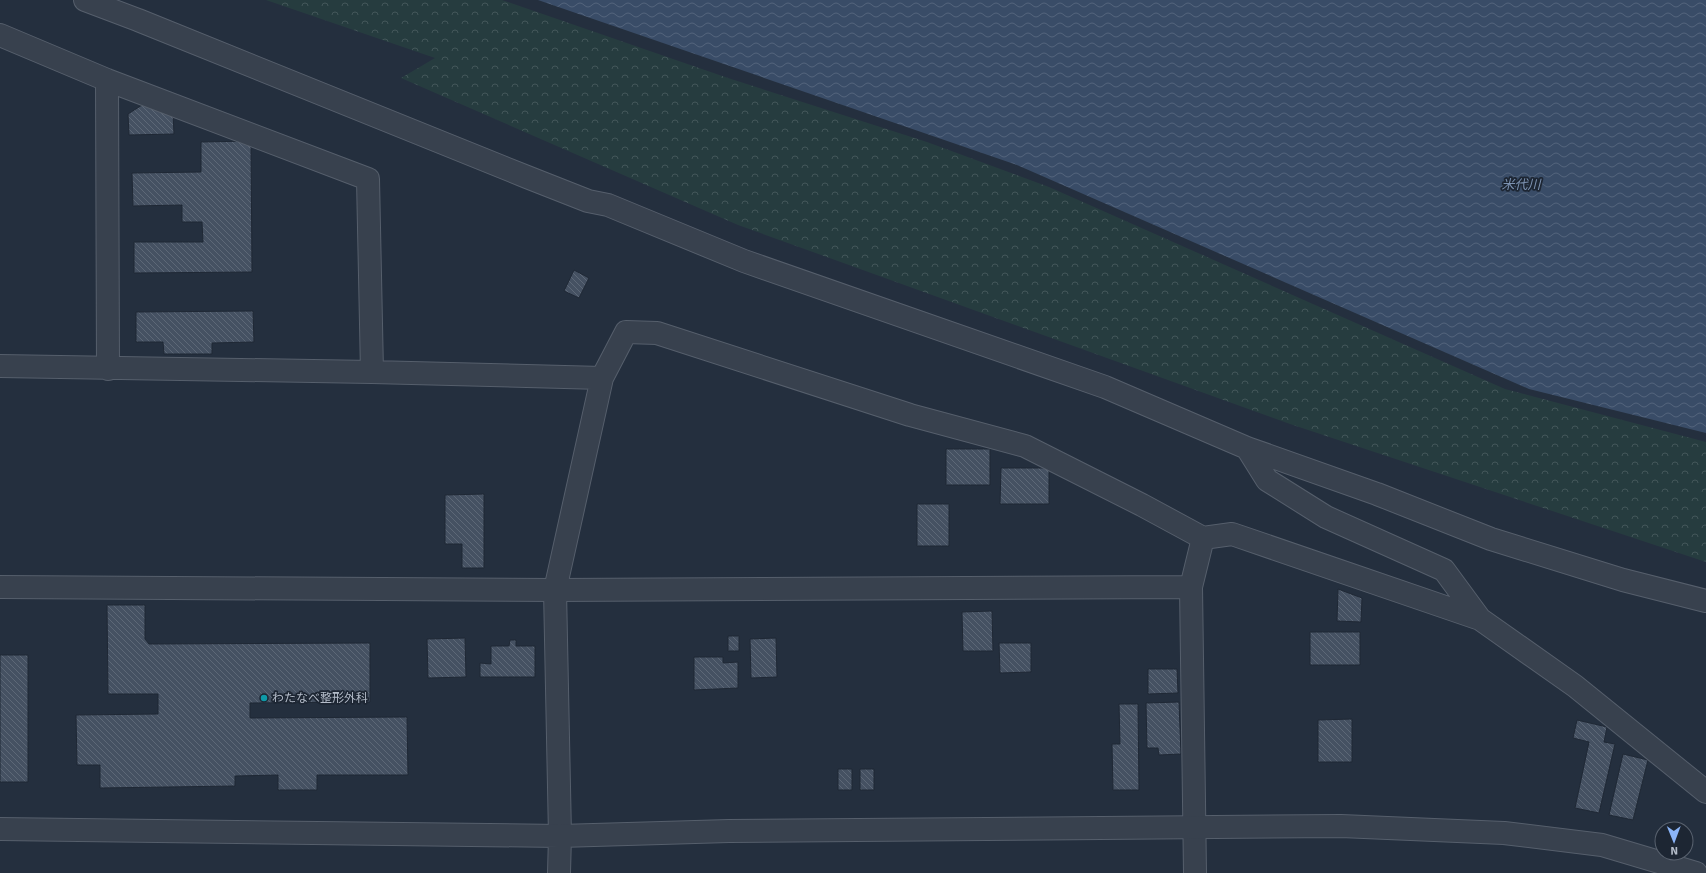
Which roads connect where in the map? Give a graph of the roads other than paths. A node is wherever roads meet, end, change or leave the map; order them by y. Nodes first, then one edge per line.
1 (85, 0) edge
2 (0, 35) edge
3 (107, 80) junction
4 (0, 366) edge
5 (108, 369) junction
6 (372, 372) junction
7 (602, 378) junction
8 (1247, 448) junction
9 (1203, 538) junction
10 (1191, 587) junction
11 (0, 588) edge
12 (555, 590) junction
13 (1706, 601) edge
14 (1480, 619) junction
15 (1706, 792) edge
16 (1195, 826) junction
17 (0, 830) edge
18 (560, 836) junction
19 (1706, 868) edge
20 (559, 873) edge
21 (1195, 873) edge
22 (1696, 873) edge
23 (1705, 873) edge

1 - 8 street
2 - 3 street
3 - 5 street
3 - 6 street
4 - 5 street
5 - 6 street
6 - 7 street
7 - 9 street
7 - 12 street
8 - 13 street
8 - 14 street
9 - 10 street
9 - 14 street
10 - 12 street
10 - 16 street
11 - 12 street
12 - 18 street
14 - 15 street
16 - 18 street
16 - 21 street
16 - 22 street
17 - 18 street
18 - 20 street
19 - 23 street

